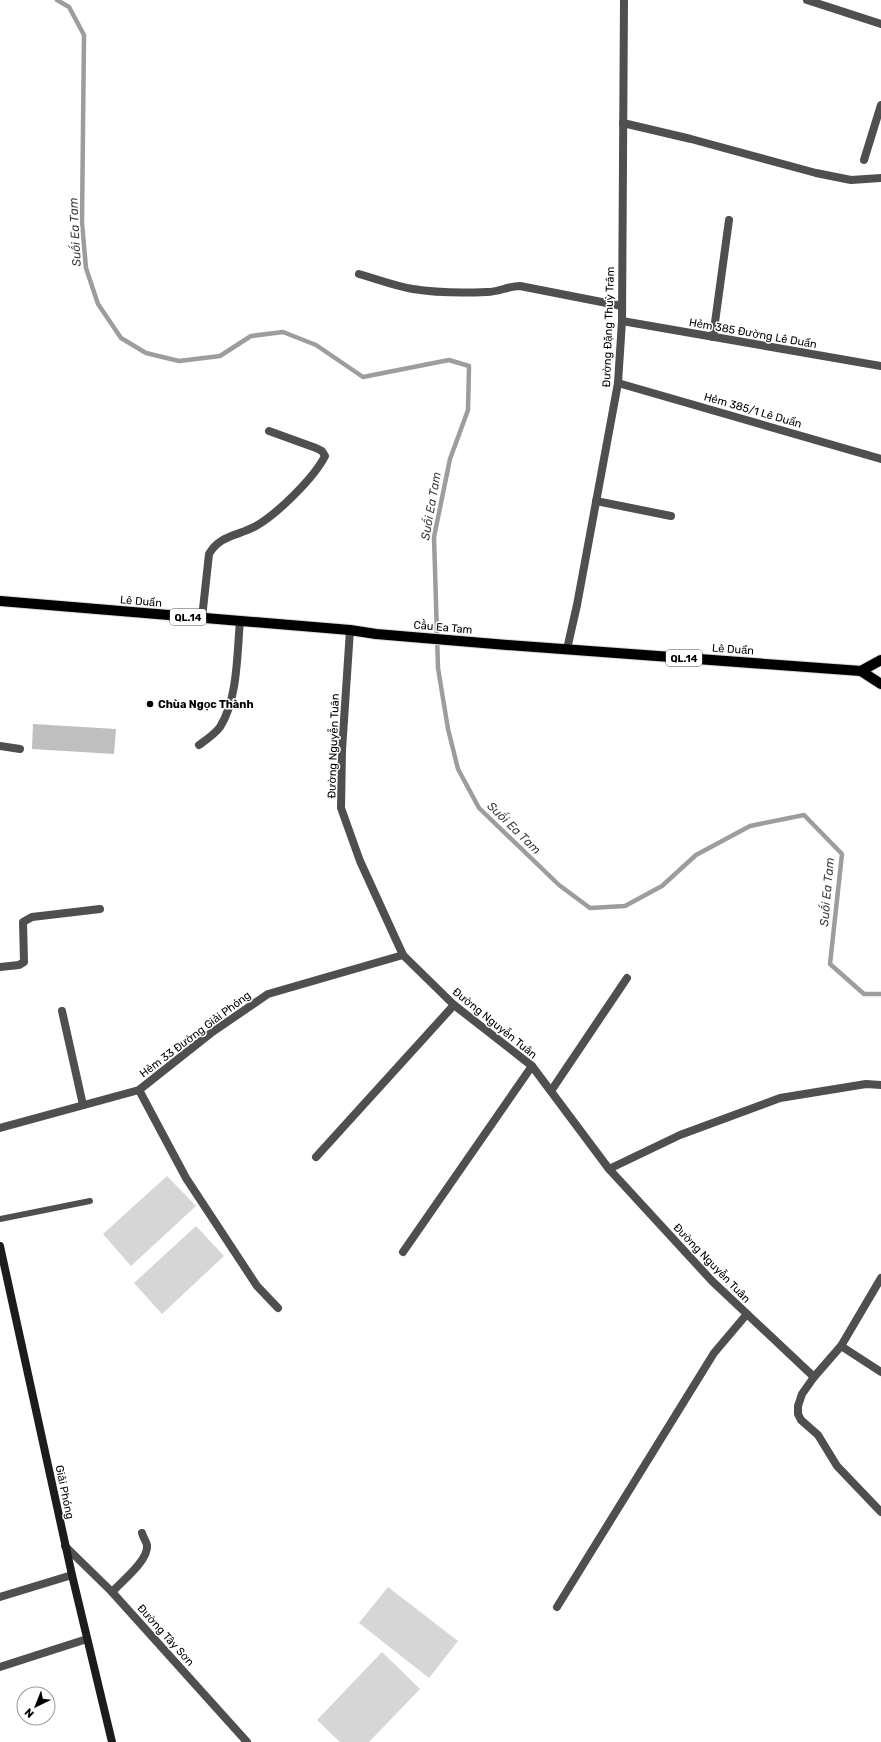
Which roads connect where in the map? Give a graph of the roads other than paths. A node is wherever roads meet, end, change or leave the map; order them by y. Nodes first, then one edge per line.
1 (624, 0) edge
2 (807, 0) edge
3 (881, 24) edge
4 (881, 105) edge
5 (623, 124) junction
6 (864, 160) dead end
7 (881, 178) edge
8 (729, 220) dead end
9 (359, 274) dead end
10 (622, 306) junction
11 (622, 321) junction
12 (713, 337) junction
13 (881, 366) edge
14 (618, 383) junction
15 (269, 431) dead end
16 (881, 459) edge
17 (596, 501) junction
18 (671, 516) dead end
19 (0, 601) edge
20 (202, 618) junction
21 (240, 621) junction
22 (350, 630) junction
23 (376, 634) joint
24 (507, 645) joint
25 (567, 649) junction
26 (881, 660) edge
27 (862, 671) junction
28 (881, 684) edge
29 (199, 745) dead end
30 (0, 746) edge
31 (20, 749) dead end
32 (100, 909) dead end
33 (403, 955) junction
34 (0, 967) edge
35 (627, 978) dead end
36 (454, 1005) junction
37 (62, 1011) dead end
38 (532, 1066) junction
39 (881, 1085) edge
40 (139, 1090) junction
41 (551, 1091) junction
42 (83, 1105) junction
43 (0, 1128) edge
44 (316, 1157) dead end
45 (609, 1169) junction
46 (90, 1201) dead end
47 (0, 1219) edge
48 (0, 1246) edge
49 (403, 1252) dead end
50 (881, 1278) edge
51 (278, 1308) dead end
52 (747, 1314) junction
53 (841, 1346) junction
54 (881, 1372) edge
55 (814, 1377) junction
56 (881, 1512) edge
57 (142, 1533) dead end
58 (66, 1546) junction
59 (72, 1575) junction
60 (112, 1592) junction
61 (0, 1597) edge
62 (557, 1608) dead end
63 (87, 1639) junction
64 (0, 1667) edge
65 (112, 1742) edge
66 (247, 1742) edge

1 - 5 street, Đường Đặng Thuỳ Trâm
2 - 3 street
4 - 6 street
5 - 7 street
5 - 10 street, Đường Đặng Thuỳ Trâm
8 - 12 street
9 - 10 street
10 - 11 street, Đường Đặng Thuỳ Trâm
11 - 12 street, Hẻm 385 Đường Lê Duẩn
11 - 14 street, Đường Đặng Thuỳ Trâm
12 - 13 street, Hẻm 385 Đường Lê Duẩn
14 - 16 street, Hẻm 385/1 Lê Duẩn
14 - 17 street, Đường Đặng Thuỳ Trâm
15 - 20 street
17 - 18 street
17 - 25 street, Đường Đặng Thuỳ Trâm
19 - 20 main road, Lê Duẩn / QL.14
20 - 21 main road, Lê Duẩn / QL.14
21 - 22 main road, Lê Duẩn / QL.14
21 - 29 street
22 - 23 main road, Lê Duẩn / QL.14
22 - 33 street, Đường Nguyễn Tuân
23 - 24 main road, Cầu Ea Tam / QL.14
24 - 25 main road, Lê Duẩn / QL.14
25 - 27 main road, Lê Duẩn / QL.14
26 - 27 main road
27 - 28 main road
30 - 31 street
32 - 34 street
33 - 36 street, Đường Nguyễn Tuân
33 - 40 street, Hẻm 33 Đường Giải Phóng
35 - 41 street
36 - 38 street, Đường Nguyễn Tuân
36 - 44 street
37 - 42 street
38 - 41 street, Đường Nguyễn Tuân
38 - 49 street
39 - 45 street
40 - 42 street, Hẻm 33 Đường Giải Phóng
40 - 51 street
41 - 45 street, Đường Nguyễn Tuân
42 - 43 street, Hẻm 33 Đường Giải Phóng
45 - 52 street, Đường Nguyễn Tuân
46 - 47 lane
48 - 58 street, Giải Phóng
50 - 53 street
52 - 55 street, Đường Nguyễn Tuân
52 - 62 street
53 - 54 street
53 - 55 street
55 - 56 street
57 - 60 street
58 - 59 street, Giải Phóng
58 - 60 street, Đường Tây Sơn
59 - 61 street
59 - 63 street, Giải Phóng
60 - 66 street, Đường Tây Sơn
63 - 64 street
63 - 65 street, Giải Phóng

